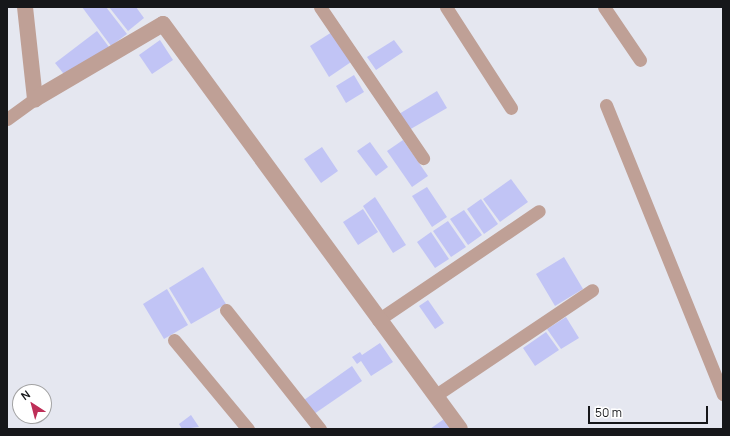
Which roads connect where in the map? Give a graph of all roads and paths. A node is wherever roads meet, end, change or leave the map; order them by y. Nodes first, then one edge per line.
1 (25, 7) edge
2 (320, 7) edge
3 (446, 7) edge
4 (604, 7) edge
5 (640, 60) dead end
6 (35, 99) junction
7 (606, 104) dead end
8 (511, 108) dead end
9 (7, 119) edge
10 (423, 158) dead end
11 (539, 210) dead end
12 (592, 290) dead end
13 (226, 310) dead end
14 (378, 320) junction
15 (174, 340) dead end
16 (723, 394) edge
17 (436, 395) junction
18 (248, 429) edge
19 (320, 429) edge
20 (460, 429) edge

1 - 6 street
2 - 10 street
3 - 8 street
4 - 5 street
6 - 9 street
6 - 14 street
7 - 16 street
11 - 14 street
12 - 17 street
13 - 19 street
14 - 17 street
15 - 18 street
17 - 20 street

